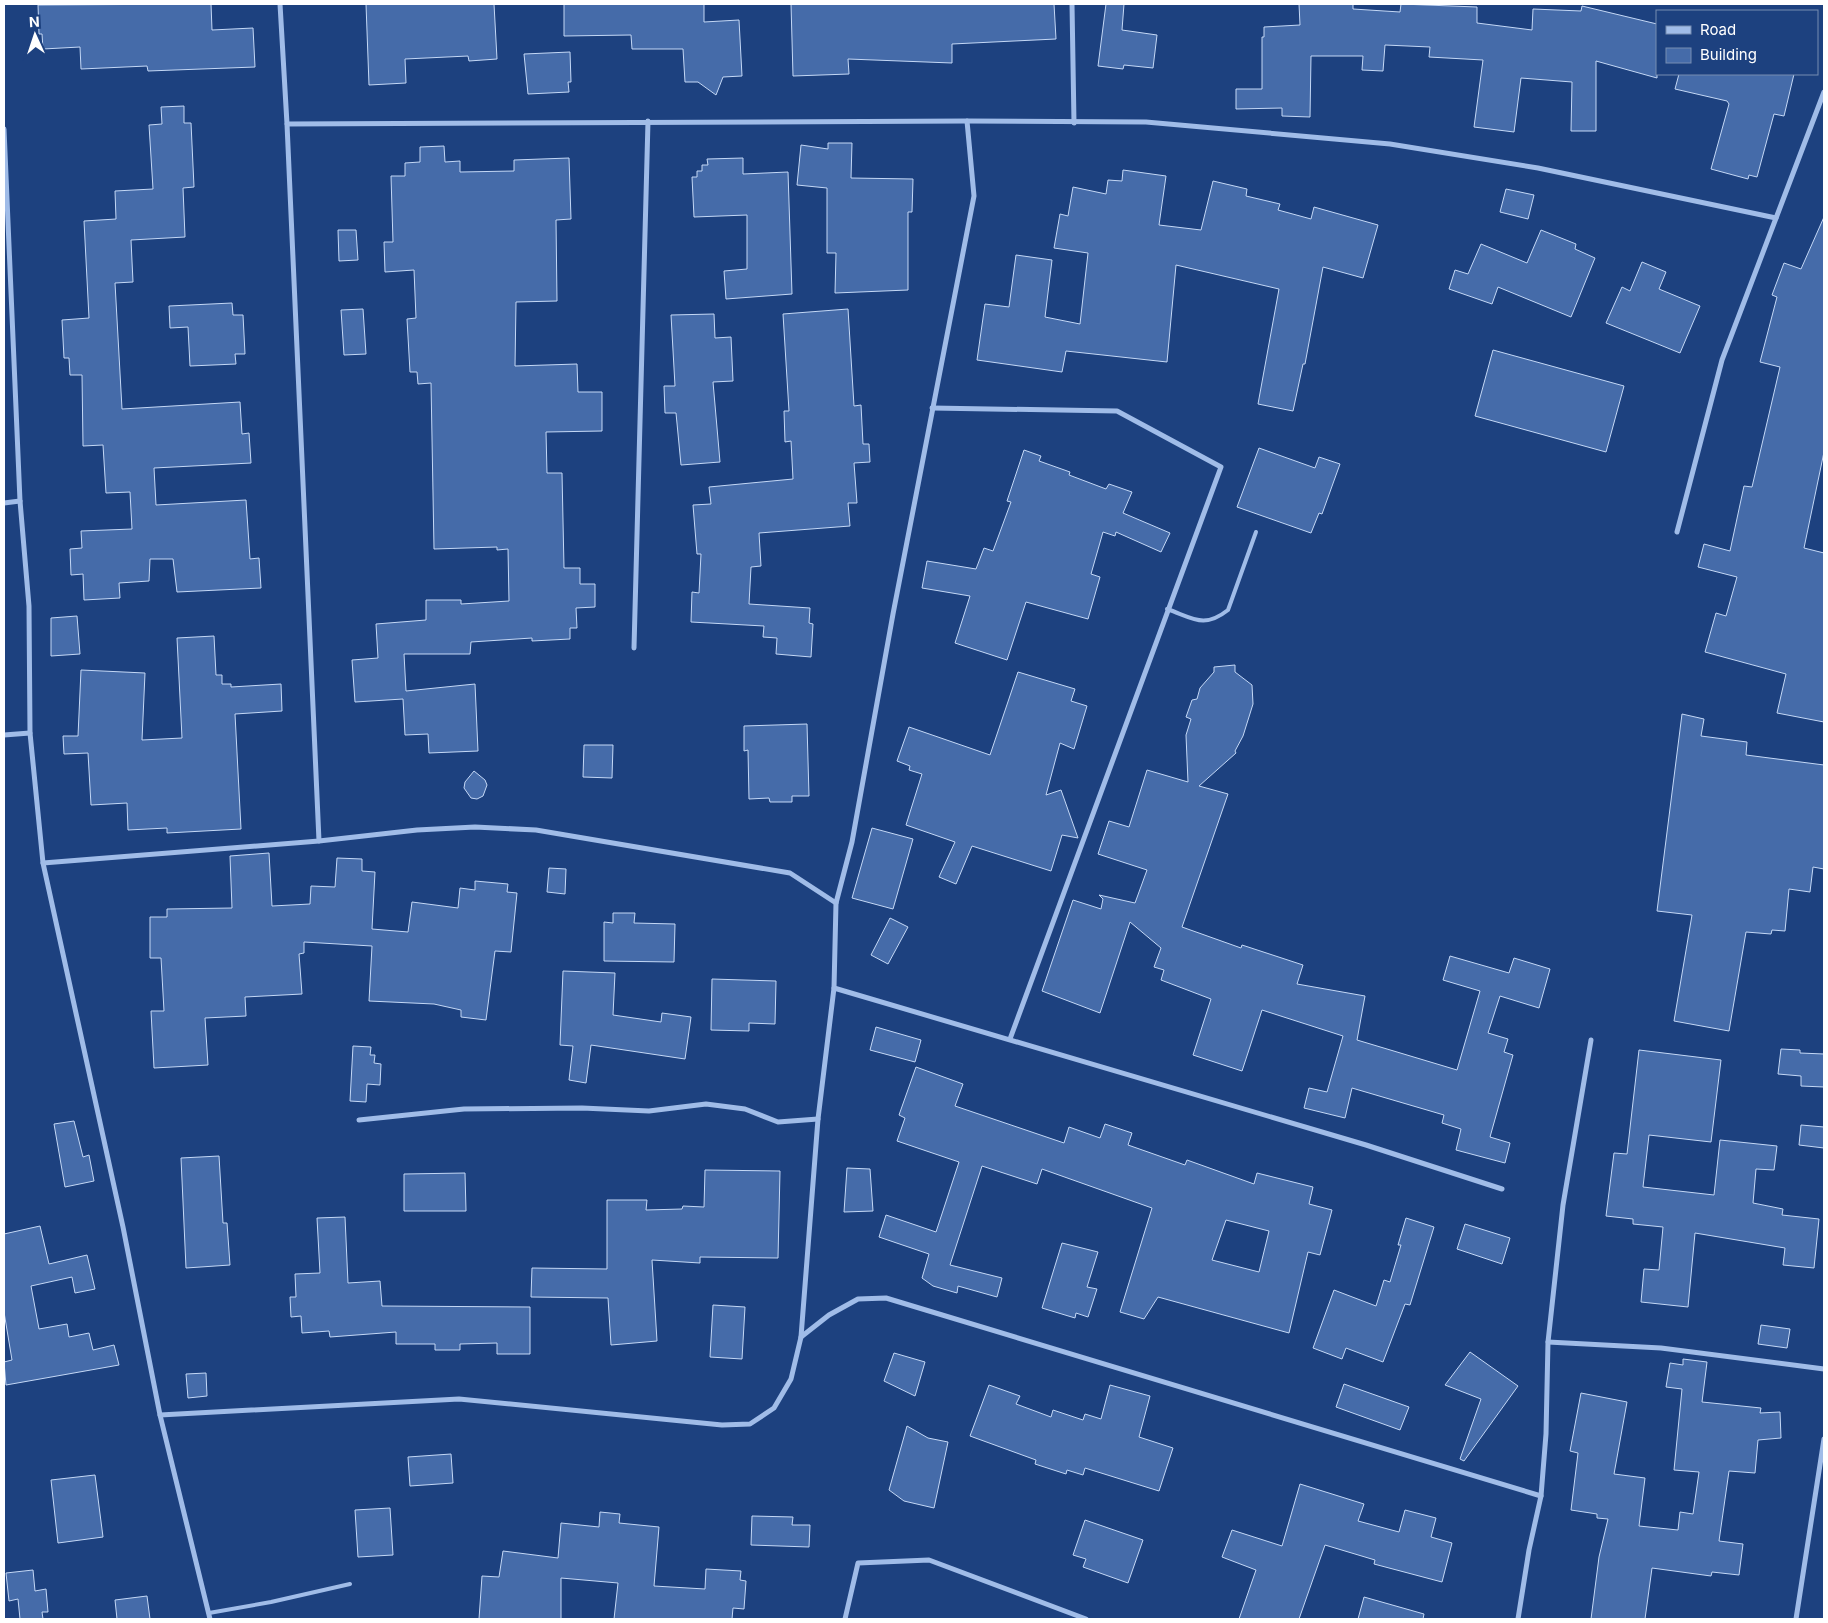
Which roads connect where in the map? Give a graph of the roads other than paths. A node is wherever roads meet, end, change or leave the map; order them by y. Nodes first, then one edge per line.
1 (280, 4) edge
2 (1072, 4) edge
3 (1824, 92) edge
4 (967, 120) junction
5 (648, 121) junction
6 (1074, 123) junction
7 (287, 124) junction
8 (4, 129) edge
9 (1776, 218) junction
10 (932, 408) junction
11 (20, 501) junction
12 (4, 503) edge
13 (1256, 532) dead end
14 (1677, 532) dead end
15 (1167, 609) junction
16 (634, 648) dead end
17 (30, 733) junction
18 (4, 735) edge
19 (319, 841) junction
20 (42, 863) junction
21 (836, 903) junction
22 (834, 988) junction
23 (1010, 1039) junction
24 (1591, 1040) dead end
25 (818, 1119) junction
26 (359, 1120) dead end
27 (1502, 1188) dead end
28 (801, 1337) junction
29 (1548, 1342) junction
30 (1824, 1369) edge
31 (160, 1415) junction
32 (1824, 1439) edge
33 (1541, 1496) junction
34 (350, 1584) dead end
35 (210, 1616) edge
36 (845, 1619) edge
37 (1086, 1619) edge
38 (1518, 1619) edge
39 (1796, 1619) edge

1 - 7 street
2 - 6 street
3 - 9 street
4 - 5 street
4 - 6 street
4 - 10 street
5 - 7 street
5 - 16 street
6 - 9 street
7 - 19 street
8 - 11 street
9 - 14 street
10 - 15 street
10 - 21 street
11 - 12 street
11 - 17 street
13 - 15 lane
15 - 23 street
17 - 18 street
17 - 20 street
19 - 20 street
19 - 21 street
20 - 31 street
21 - 22 street
22 - 23 street
22 - 25 street
23 - 27 street
24 - 29 street
25 - 26 street
25 - 28 street
28 - 31 street
28 - 33 street
29 - 30 street
29 - 33 street
31 - 35 street
32 - 39 street
33 - 38 street
34 - 35 lane
36 - 37 street

